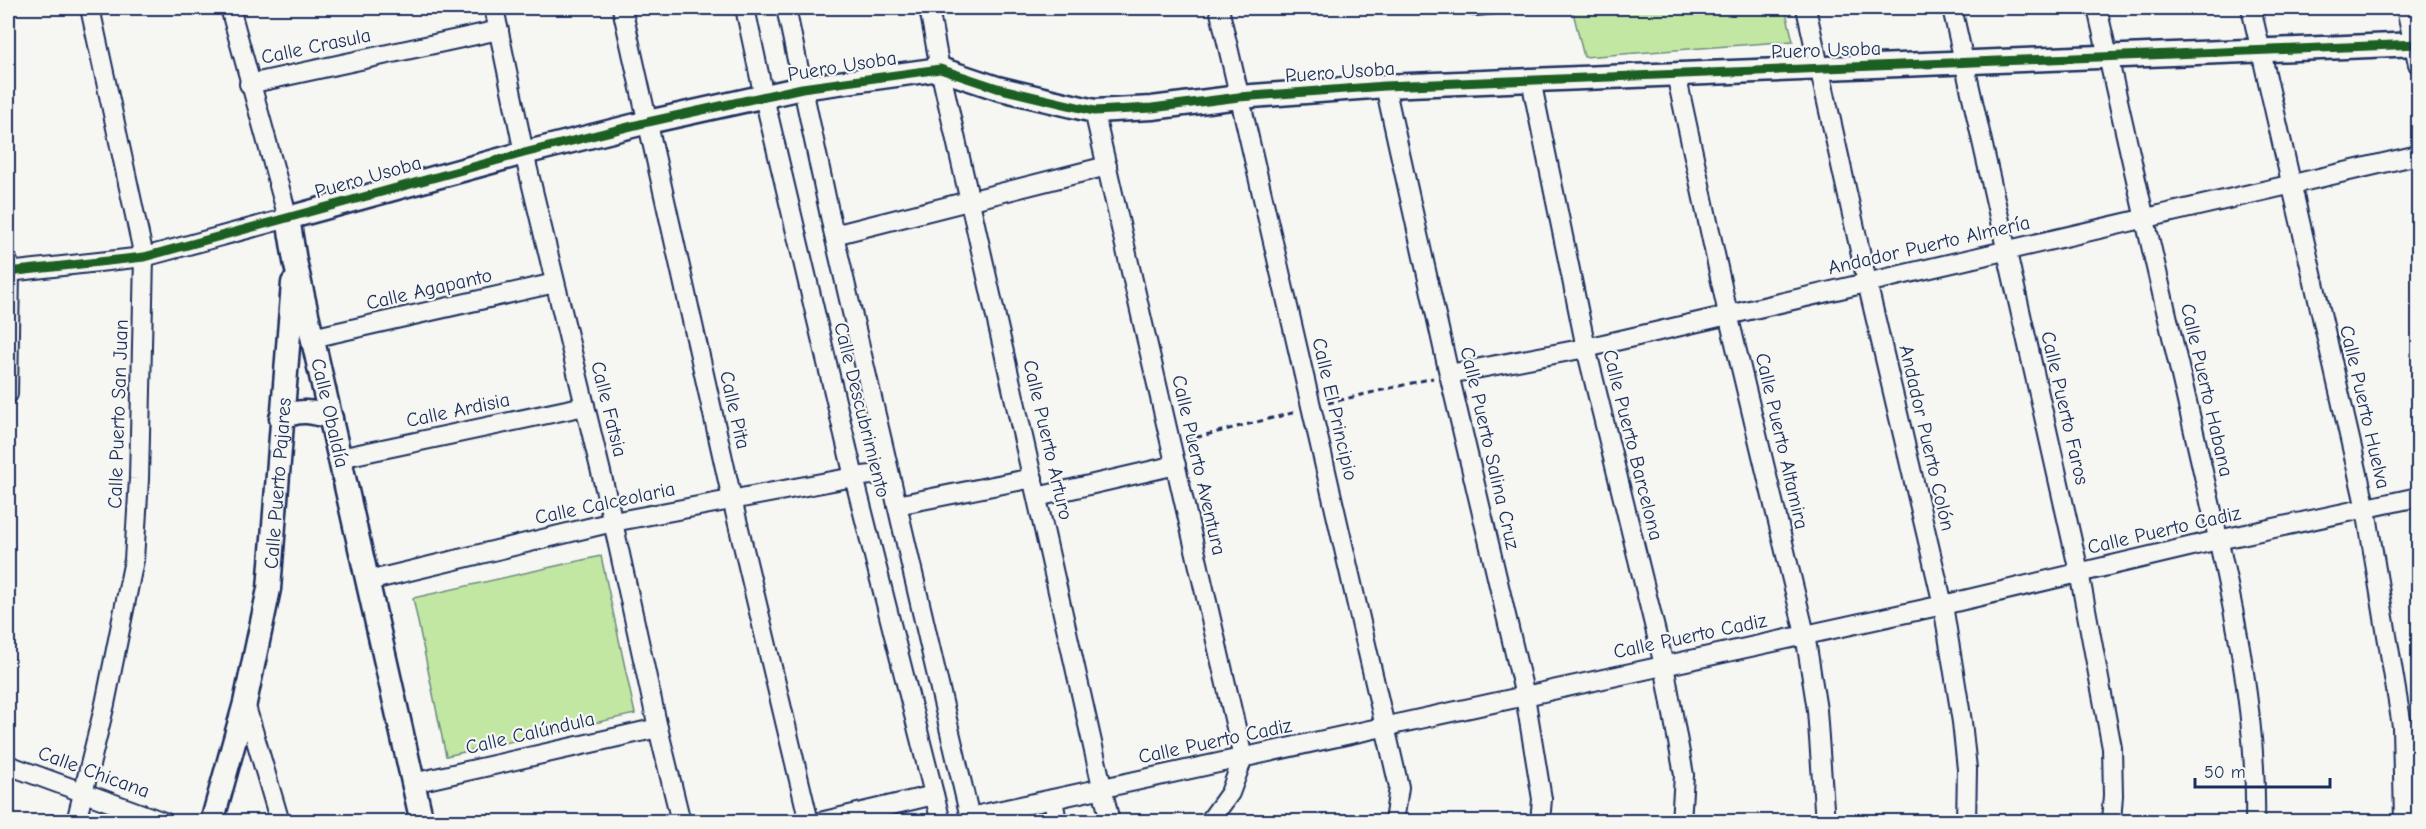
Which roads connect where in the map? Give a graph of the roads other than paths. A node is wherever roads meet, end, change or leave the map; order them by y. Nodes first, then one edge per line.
1 (90, 8) edge
2 (230, 8) edge
3 (494, 8) edge
4 (622, 8) edge
5 (746, 8) edge
6 (786, 8) edge
7 (929, 8) edge
8 (1219, 8) edge
9 (1465, 8) edge
10 (1497, 8) edge
11 (1806, 8) edge
12 (1952, 8) edge
13 (2097, 8) edge
14 (2251, 8) edge
15 (2406, 8) edge
16 (499, 30) junction
17 (2261, 50) junction
18 (2417, 51) edge
19 (2109, 57) junction
20 (1964, 62) junction
21 (1820, 68) junction
22 (940, 69) junction
23 (1676, 74) junction
24 (1531, 80) junction
25 (249, 84) junction
26 (1385, 86) junction
27 (802, 88) junction
28 (764, 97) junction
29 (1239, 97) junction
30 (1094, 111) junction
31 (648, 122) junction
32 (524, 153) junction
33 (2418, 155) edge
34 (1107, 166) junction
35 (2292, 184) junction
36 (971, 201) junction
37 (288, 218) junction
38 (2145, 219) junction
39 (834, 235) junction
40 (2007, 251) junction
41 (144, 257) junction
42 (295, 261) junction
43 (8, 269) edge
44 (1867, 282) junction
45 (555, 283) junction
46 (1728, 314) junction
47 (312, 338) junction
48 (1586, 348) junction
49 (1449, 375) junction
50 (8, 394) edge
51 (585, 406) junction
52 (281, 418) junction
53 (331, 418) junction
54 (340, 458) junction
55 (1176, 465) junction
56 (889, 473) junction
57 (854, 477) junction
58 (1033, 478) junction
59 (2418, 497) edge
60 (1037, 498) junction
61 (732, 499) junction
62 (897, 506) junction
63 (2366, 509) junction
64 (613, 522) junction
65 (2218, 540) junction
66 (2079, 572) junction
67 (368, 581) junction
68 (1943, 604) junction
69 (1805, 634) junction
70 (1664, 665) junction
71 (1524, 696) junction
72 (245, 703) junction
73 (1384, 727) junction
74 (657, 728) junction
75 (2410, 730) edge
76 (1243, 758) junction
77 (8, 765) edge
78 (413, 783) junction
79 (1102, 788) junction
80 (84, 792) junction
81 (934, 795) junction
82 (1053, 799) junction
83 (971, 819) edge
84 (76, 822) edge
85 (164, 822) edge
86 (212, 822) edge
87 (280, 822) edge
88 (422, 822) edge
89 (681, 822) edge
90 (809, 822) edge
91 (820, 822) edge
92 (941, 822) edge
93 (1057, 822) edge
94 (1110, 822) edge
95 (1209, 822) edge
96 (1394, 822) edge
97 (1540, 822) edge
98 (1681, 822) edge
99 (1825, 822) edge
100 (1966, 822) edge
101 (2111, 822) edge
102 (2255, 822) edge
103 (2404, 822) edge

1 - 41 street, Calle Puerto San Juan
2 - 25 street, Calle Obaldía
3 - 16 street, Calle Fatsia
4 - 31 street, Calle Pita
5 - 28 street, Calle Descubrimiento
6 - 27 street, Calle Descubrimiento
7 - 22 street, Calle Puerto Arturo
8 - 29 street, Calle El Principio
9 - 10 lane
11 - 21 street, Andador Puerto Colón
12 - 20 street, Calle Puerto Faros
13 - 19 street, Calle Puerto Habana
14 - 17 street, Calle Puerto Huelva
15 - 18 street
16 - 25 street, Calle Crasula
16 - 32 street, Calle Fatsia
17 - 18 street, Puero Usoba
17 - 19 street, Puero Usoba
17 - 35 street, Calle Puerto Huelva
19 - 20 street, Puero Usoba
19 - 38 street, Calle Puerto Habana
20 - 21 street, Puero Usoba
20 - 40 street, Calle Puerto Faros
21 - 23 street, Puero Usoba
21 - 44 street, Andador Puerto Colón
22 - 27 street, Puero Usoba
22 - 30 street, Puero Usoba
22 - 36 street, Calle Puerto Arturo
23 - 24 street, Puero Usoba
23 - 46 street, Calle Puerto Altamira
24 - 26 street, Puero Usoba
24 - 48 street, Calle Puerto Barcelona
25 - 37 street, Calle Obaldía
26 - 29 street, Puero Usoba
26 - 49 street, Calle Puerto Salina Cruz
27 - 28 street, Puero Usoba
27 - 39 street, Calle Descubrimiento
28 - 31 street, Puero Usoba
28 - 57 street, Calle Descubrimiento
29 - 30 street, Puero Usoba
29 - 73 street, Calle El Principio
30 - 34 street, Calle Puerto Aventura
31 - 32 street, Puero Usoba
31 - 61 street, Calle Pita
32 - 37 street, Puero Usoba
32 - 45 street, Calle Fatsia
33 - 35 street, Andador Puerto Almería
34 - 36 street
34 - 55 street, Calle Puerto Aventura
35 - 38 street, Andador Puerto Almería
35 - 63 street, Calle Puerto Huelva
36 - 39 street
36 - 58 street, Calle Puerto Arturo
37 - 41 street
37 - 42 street, Calle Obaldía
38 - 40 street, Andador Puerto Almería
38 - 65 street, Calle Puerto Habana
39 - 56 street, Calle Descubrimiento
40 - 44 street, Andador Puerto Almería
40 - 66 street, Calle Puerto Faros
41 - 43 street
41 - 80 street, Calle Puerto San Juan
42 - 47 street, Calle Obaldía
42 - 52 street, Calle Puerto Pajares
43 - 50 street
44 - 46 street, Andador Puerto Almería
44 - 68 street, Andador Puerto Colón
45 - 47 street, Calle Agapanto
45 - 51 street, Calle Fatsia
46 - 48 street, Andador Puerto Almería
46 - 69 street, Calle Puerto Altamira
47 - 53 street, Calle Obaldía
48 - 49 street, Andador Puerto Almería
48 - 70 street, Calle Puerto Barcelona
49 - 71 street, Calle Puerto Salina Cruz
51 - 54 street, Calle Ardisia
51 - 64 street, Calle Fatsia
52 - 53 street
52 - 72 street, Calle Puerto Pajares
53 - 54 street, Calle Obaldía
54 - 67 street, Calle Obaldía
55 - 60 street
55 - 76 street, Calle Puerto Aventura
56 - 57 street, Calle Calceolaria
56 - 62 street, Calle Descubrimiento
57 - 61 street, Calle Calceolaria
57 - 81 street, Calle Descubrimiento
58 - 60 street, Calle Puerto Arturo
58 - 62 street
59 - 63 street, Calle Puerto Cadiz
60 - 79 street, Calle Puerto Arturo
61 - 64 street, Calle Calceolaria
61 - 90 street, Calle Pita
62 - 83 street, Calle Descubrimiento
63 - 65 street, Calle Puerto Cadiz
63 - 75 street, Calle Puerto Huelva
64 - 67 street, Calle Calceolaria
64 - 74 street, Calle Fatsia
65 - 66 street, Calle Puerto Cadiz
65 - 102 street, Calle Puerto Habana
66 - 68 street, Calle Puerto Cadiz
66 - 101 street, Calle Puerto Faros
67 - 78 street, Calle Obaldía
68 - 69 street, Calle Puerto Cadiz
68 - 100 street, Andador Puerto Colón
69 - 70 street, Calle Puerto Cadiz
69 - 99 street, Calle Puerto Altamira
70 - 71 street, Calle Puerto Cadiz
70 - 98 street, Calle Puerto Barcelona
71 - 73 street, Calle Puerto Cadiz
71 - 97 street, Calle Puerto Salina Cruz
72 - 86 street, Calle Puerto Pajares
72 - 87 street, Calle Puerto Pajares
73 - 76 street, Calle Puerto Cadiz
73 - 96 street, Calle El Principio
74 - 78 street, Calle Calúndula
74 - 89 street, Calle Fatsia
75 - 103 street, Calle Puerto Huelva
76 - 79 street, Calle Puerto Cadiz
76 - 95 street
77 - 80 street, Calle Chicana
78 - 88 street, Calle Obaldía
79 - 82 street, Calle Puerto Cadiz
79 - 94 street, Calle Puerto Arturo
80 - 84 street, Calle Puerto San Juan
80 - 85 street, Calle Chicana
81 - 91 street
81 - 92 street, Calle Descubrimiento
82 - 83 street, Calle Puerto Cadiz
82 - 93 street

